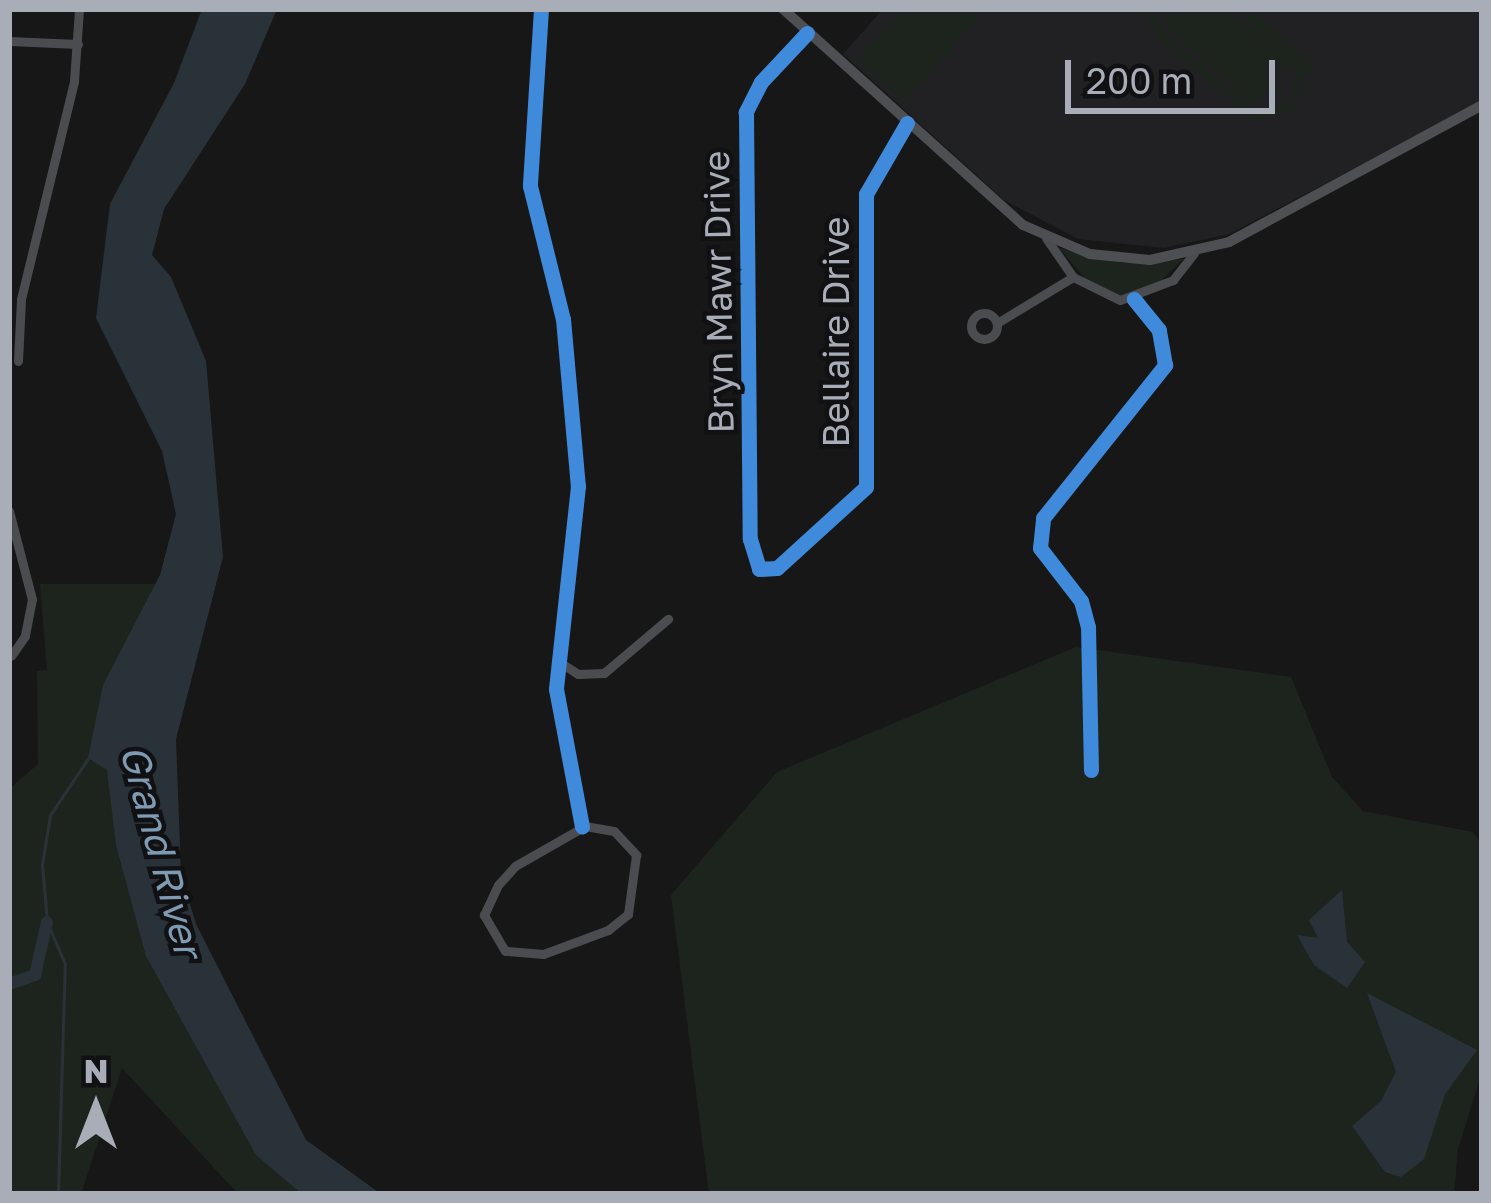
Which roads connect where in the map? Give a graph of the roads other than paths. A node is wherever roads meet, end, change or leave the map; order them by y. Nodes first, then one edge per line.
1 (80, 9) edge
2 (541, 9) edge
3 (783, 9) edge
4 (808, 33) junction
5 (9, 41) edge
6 (79, 44) junction
7 (1482, 105) edge
8 (907, 123) junction
9 (1046, 238) junction
10 (1194, 254) junction
11 (1072, 277) junction
12 (1135, 299) junction
13 (997, 323) dead end
14 (14, 336) edge
15 (18, 361) dead end
16 (9, 511) edge
17 (759, 569) joint
18 (668, 619) dead end
19 (10, 656) edge
20 (560, 663) junction
21 (1091, 770) dead end
22 (582, 827) junction

1 - 6 street
2 - 20 street
3 - 4 main road
4 - 8 main road
4 - 17 street, Bryn Mawr Drive
5 - 6 street
6 - 14 street
7 - 10 main road
8 - 9 main road
8 - 17 street, Bellaire Drive
9 - 10 main road
9 - 11 street
10 - 12 street
11 - 12 street
11 - 13 street
12 - 21 street
14 - 15 street
16 - 19 street
18 - 20 street
20 - 22 street
22 - 22 street

